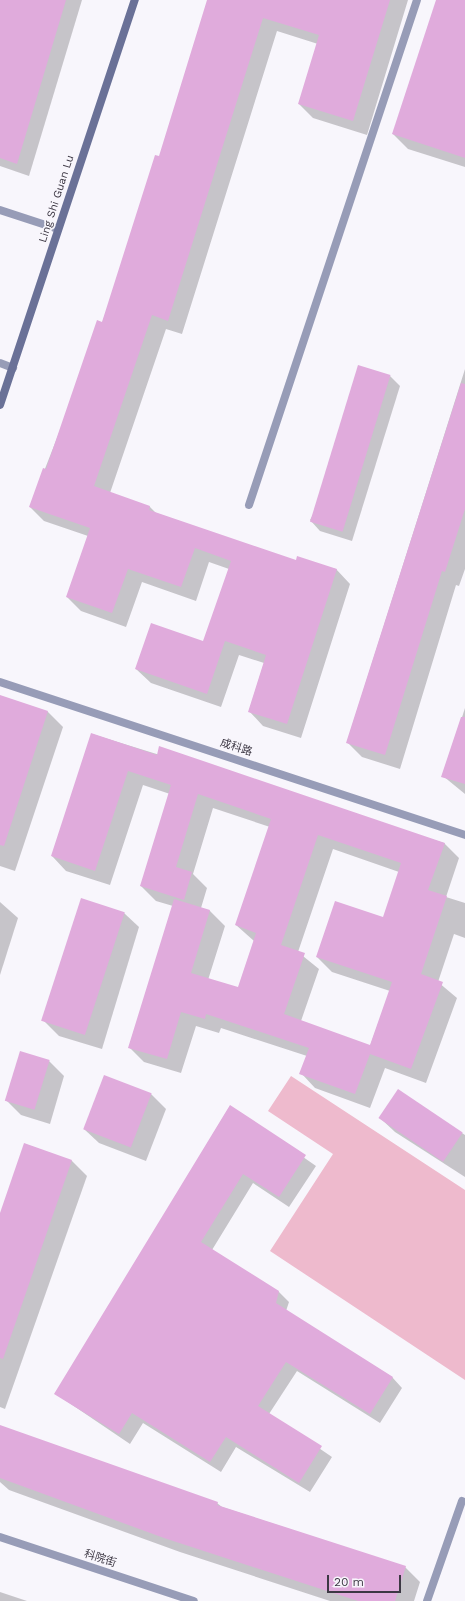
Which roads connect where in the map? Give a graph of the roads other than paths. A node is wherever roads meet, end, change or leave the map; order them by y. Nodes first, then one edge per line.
1 (134, 0) edge
2 (417, 0) edge
3 (0, 210) edge
4 (58, 229) junction
5 (0, 363) edge
6 (13, 368) junction
7 (0, 405) edge
8 (249, 505) dead end
9 (0, 682) edge
10 (465, 835) edge
11 (462, 1501) dead end
12 (0, 1537) edge
13 (193, 1601) edge
14 (427, 1601) edge

1 - 4 main road, Ling Shi Guan Lu
2 - 8 street
3 - 4 street
4 - 6 main road, Ling Shi Guan Lu
5 - 6 street
6 - 7 main road, Ling Shi Guan Lu
9 - 10 street, 成科路
11 - 14 street
12 - 13 street, 科院街

